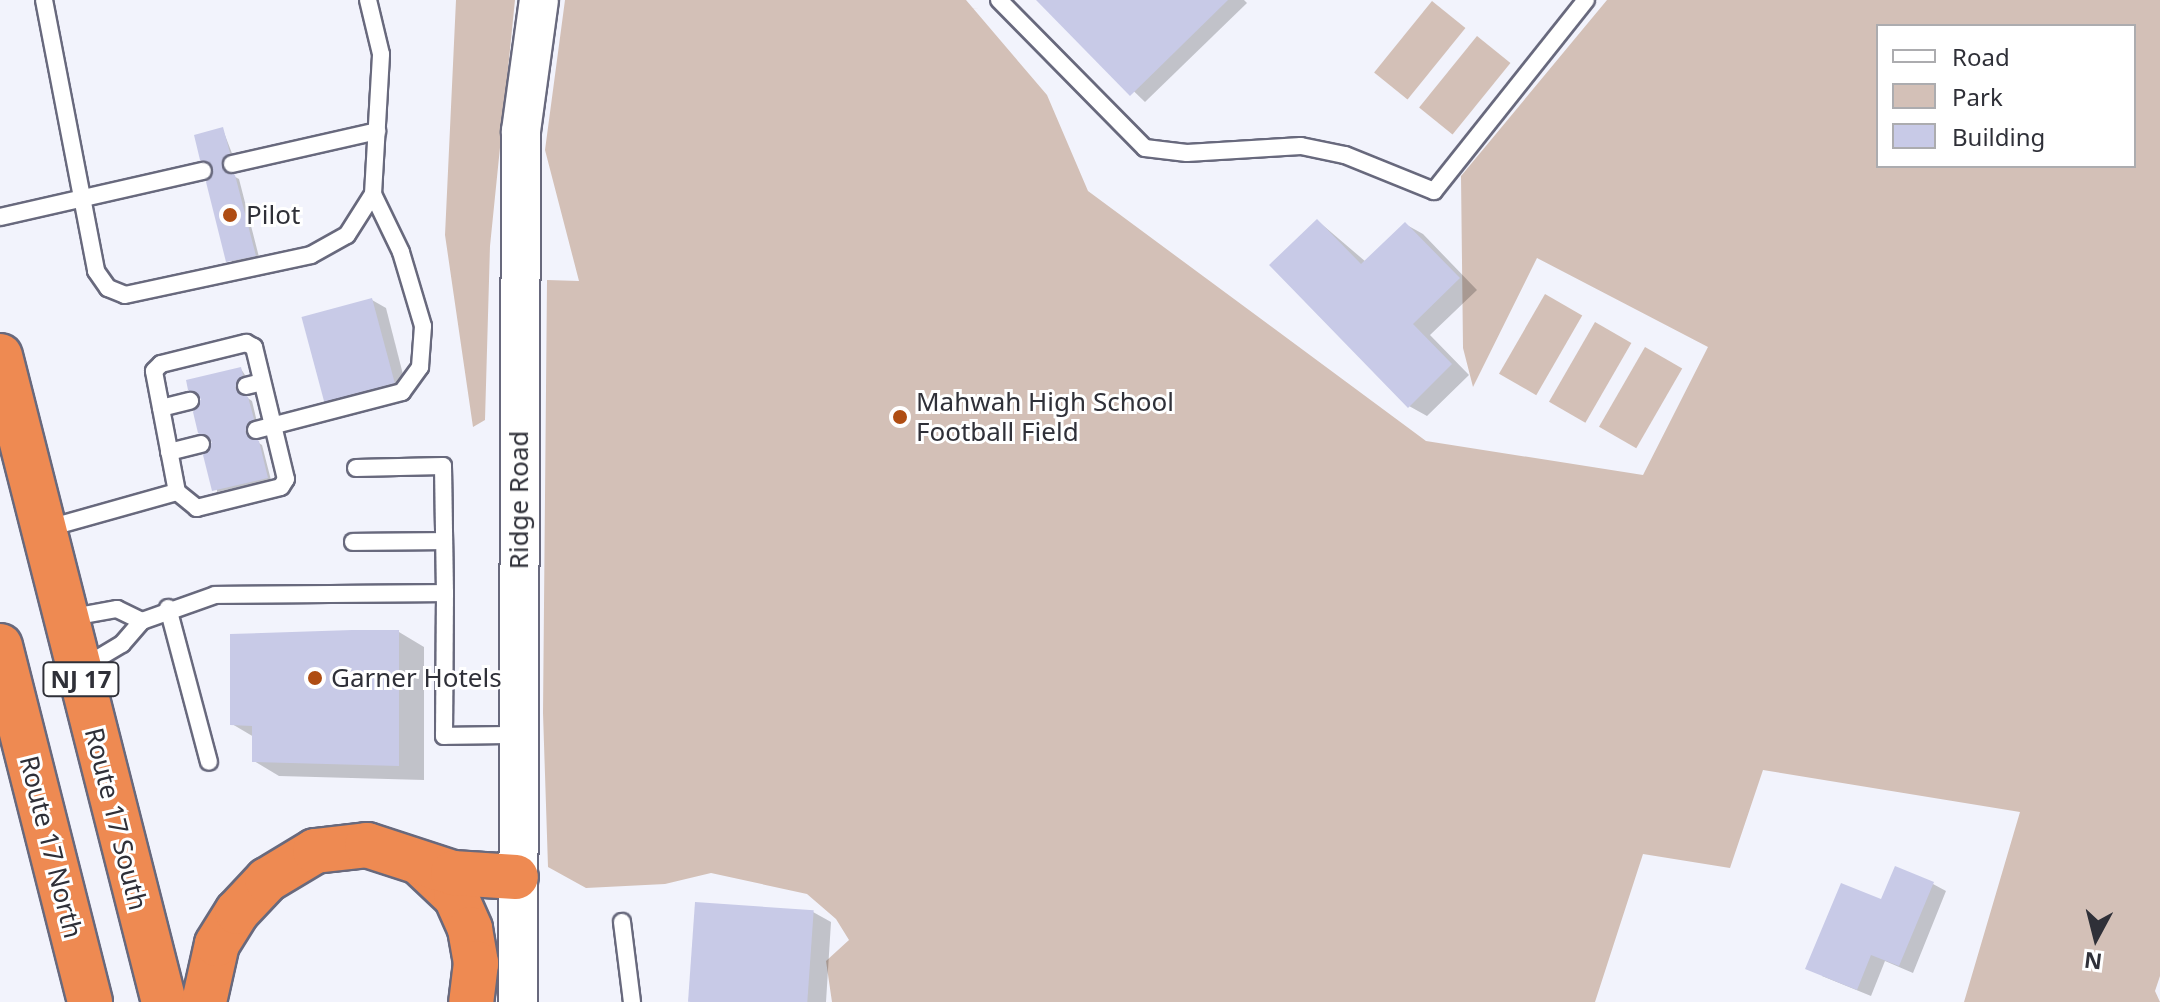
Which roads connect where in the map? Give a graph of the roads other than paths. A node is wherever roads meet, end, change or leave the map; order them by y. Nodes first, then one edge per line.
1 (44, 0) edge
2 (368, 0) edge
3 (539, 0) edge
4 (999, 0) edge
5 (1586, 0) edge
6 (377, 131) junction
7 (232, 164) dead end
8 (203, 171) dead end
9 (373, 194) junction
10 (82, 198) junction
11 (0, 217) edge
12 (0, 356) edge
13 (190, 401) dead end
14 (161, 408) junction
15 (265, 428) junction
16 (201, 444) dead end
17 (169, 452) junction
18 (356, 468) dead end
19 (177, 492) junction
20 (43, 529) junction
21 (444, 541) junction
22 (353, 542) dead end
23 (445, 593) junction
24 (168, 608) junction
25 (66, 618) junction
26 (142, 621) junction
27 (0, 646) edge
28 (79, 669) junction
29 (518, 735) junction
30 (209, 762) dead end
31 (35, 787) junction
32 (420, 863) junction
33 (516, 877) junction
34 (622, 922) dead end
35 (61, 1002) edge
36 (90, 1002) edge
37 (164, 1002) edge
38 (204, 1002) edge
39 (471, 1002) edge
40 (518, 1002) edge
41 (632, 1002) edge

1 - 10 lane
2 - 6 lane
3 - 29 street, Ridge Road
4 - 5 lane
6 - 7 lane
6 - 9 lane
8 - 10 lane
9 - 10 lane
9 - 15 lane
10 - 11 lane
12 - 20 highway, Route 17 South / NJ 17
13 - 14 lane
14 - 15 lane
14 - 17 lane
15 - 19 lane
16 - 17 lane
17 - 19 lane
18 - 21 lane
19 - 20 lane
20 - 25 highway, Route 17 South / NJ 17
21 - 22 lane
21 - 23 lane
23 - 24 lane
23 - 29 lane
24 - 26 lane
24 - 30 lane
25 - 26 lane
25 - 28 highway, Route 17 South / NJ 17
26 - 28 lane
27 - 31 highway, Route 17 North / NJ 17
28 - 37 highway, Route 17 South / NJ 17
29 - 33 street, Ridge Road
31 - 35 highway
31 - 36 highway, Route 17 North / NJ 17
32 - 33 highway
32 - 38 highway
32 - 39 highway
33 - 40 street, Ridge Road
34 - 41 lane

